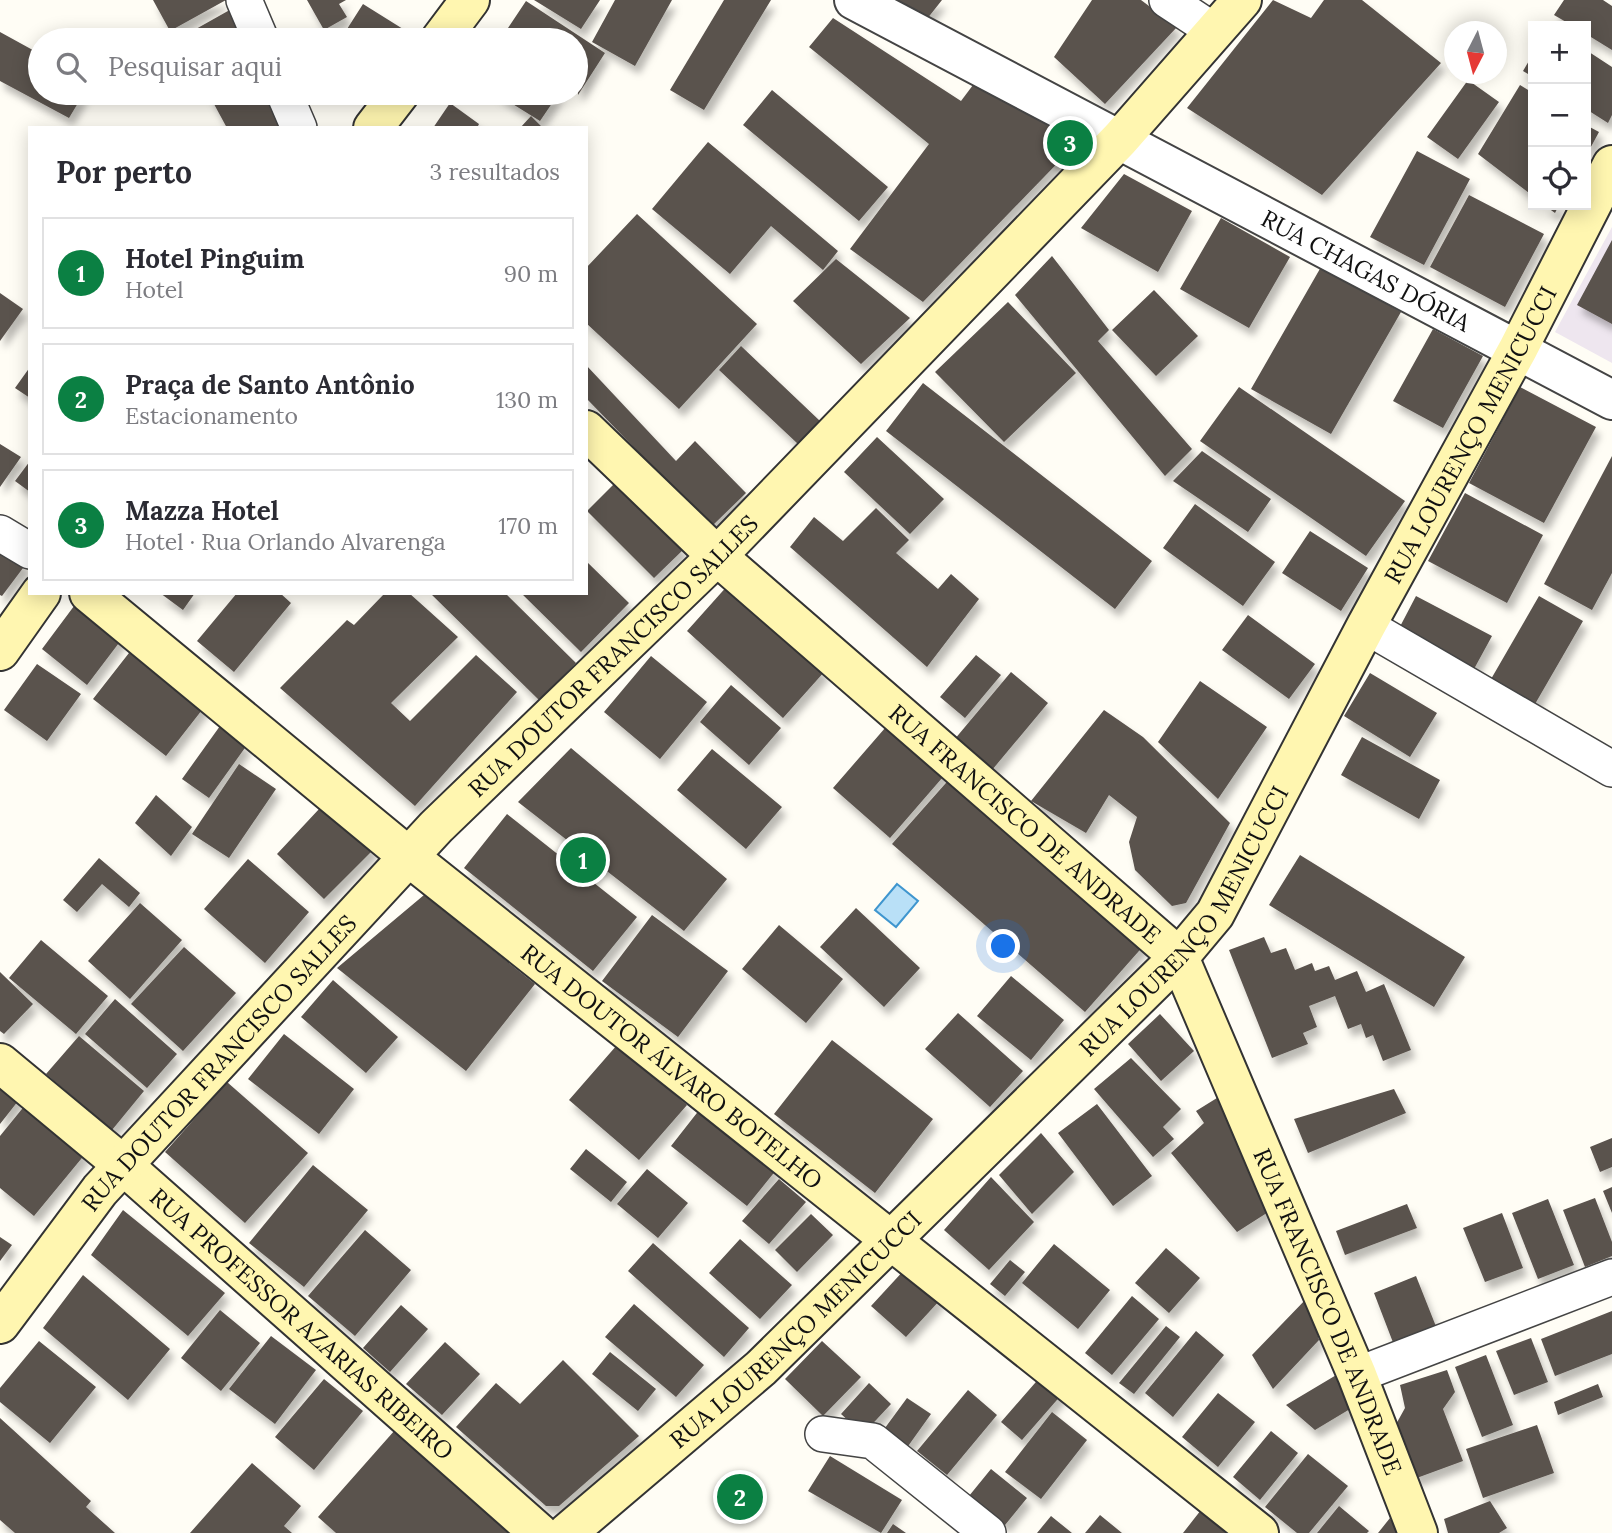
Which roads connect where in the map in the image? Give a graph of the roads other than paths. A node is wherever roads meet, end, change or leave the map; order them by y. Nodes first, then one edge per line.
1 (244, 0) edge
2 (470, 0) edge
3 (854, 0) edge
4 (1167, 0) edge
5 (1241, 0) edge
6 (256, 28) edge
7 (449, 28) edge
8 (1214, 31) junction
9 (289, 105) edge
10 (391, 105) edge
11 (298, 126) edge
12 (375, 126) edge
13 (1120, 139) junction
14 (1612, 165) edge
15 (1518, 349) junction
16 (1612, 400) edge
17 (588, 432) edge
18 (0, 533) edge
19 (28, 550) edge
20 (716, 556) junction
21 (40, 595) edge
22 (91, 595) edge
23 (1366, 626) junction
24 (0, 651) edge
25 (1612, 769) edge
26 (409, 858) junction
27 (1179, 957) junction
28 (0, 1063) edge
29 (123, 1165) junction
30 (893, 1241) junction
31 (1612, 1277) edge
32 (0, 1324) edge
33 (1357, 1375) junction
34 (823, 1434) dead end
35 (539, 1533) edge
36 (567, 1533) edge
37 (988, 1533) edge
38 (1259, 1533) edge
39 (1418, 1533) edge

1 - 6 street
2 - 7 main road
3 - 13 street, RUA CHAGAS DÓRIA
4 - 8 street
5 - 8 main road, RUA DOUTOR FRANCISCO SALLES
8 - 13 main road, RUA DOUTOR FRANCISCO SALLES
9 - 11 street
10 - 12 main road
13 - 15 street, RUA CHAGAS DÓRIA
13 - 20 main road, RUA DOUTOR FRANCISCO SALLES
14 - 15 main road, RUA LOURENÇO MENICUCCI
15 - 16 street, RUA CHAGAS DÓRIA
15 - 23 main road, RUA LOURENÇO MENICUCCI
17 - 20 main road, RUA FRANCISCO DE ANDRADE
18 - 19 street
20 - 26 main road, RUA DOUTOR FRANCISCO SALLES
20 - 27 main road, RUA FRANCISCO DE ANDRADE
21 - 24 main road
22 - 26 main road, RUA DOUTOR ÁLVARO BOTELHO
23 - 25 street
23 - 27 main road, RUA LOURENÇO MENICUCCI
26 - 29 main road, RUA DOUTOR FRANCISCO SALLES
26 - 30 main road, RUA DOUTOR ÁLVARO BOTELHO
27 - 30 main road, RUA LOURENÇO MENICUCCI
27 - 33 main road, RUA FRANCISCO DE ANDRADE
28 - 29 main road, RUA PROFESSOR AZARIAS RIBEIRO
29 - 32 main road, RUA DOUTOR FRANCISCO SALLES
29 - 35 main road, RUA PROFESSOR AZARIAS RIBEIRO
30 - 36 main road, RUA LOURENÇO MENICUCCI
30 - 38 main road, RUA DOUTOR ÁLVARO BOTELHO
31 - 33 street
33 - 39 main road, RUA FRANCISCO DE ANDRADE
34 - 37 street

